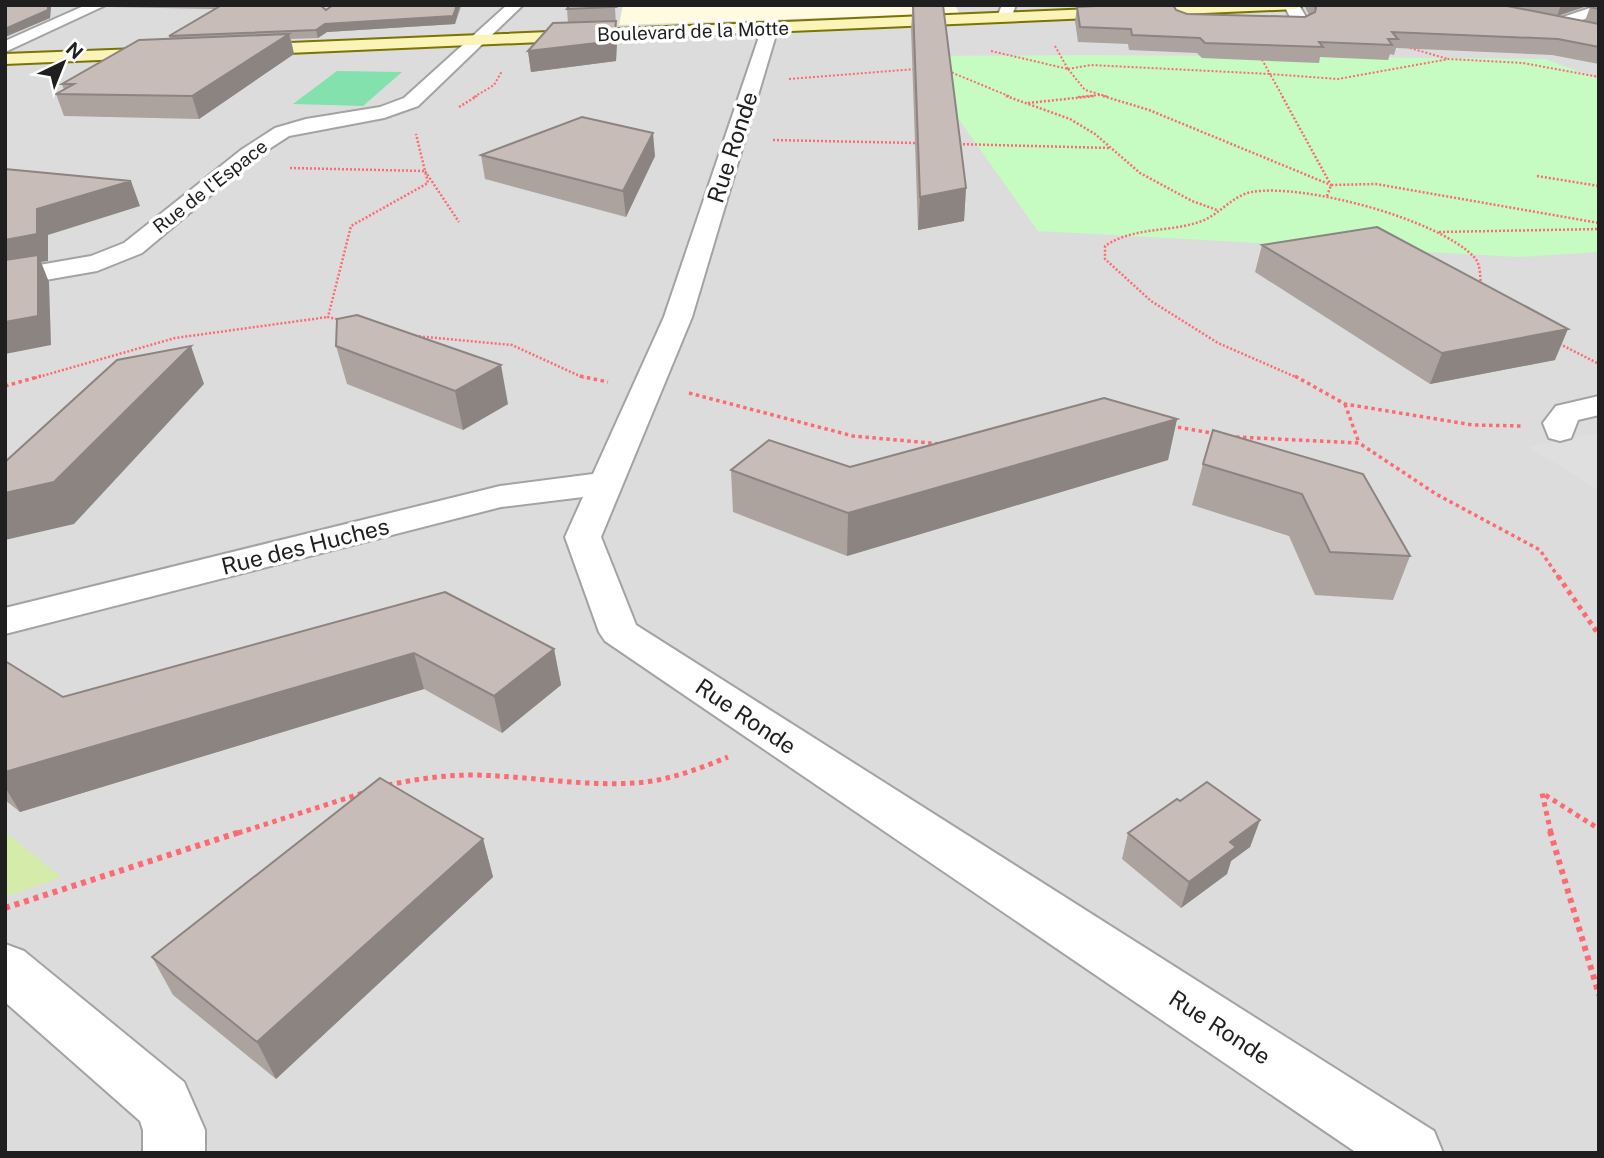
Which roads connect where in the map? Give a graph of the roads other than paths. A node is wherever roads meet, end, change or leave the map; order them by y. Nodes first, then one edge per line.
1 (99, 5) edge
2 (516, 5) edge
3 (1291, 5) edge
4 (1296, 5) edge
5 (1175, 8) edge
6 (1599, 9) edge
7 (1007, 11) edge
8 (54, 25) junction
9 (15, 26) edge
10 (770, 28) junction
11 (1588, 30) edge
12 (478, 39) junction
13 (5, 47) edge
14 (228, 51) edge
15 (188, 52) edge
16 (5, 59) edge
17 (5, 279) edge
18 (1599, 405) edge
19 (1560, 431) road end
20 (607, 483) junction
21 (5, 621) edge
22 (5, 968) edge
23 (168, 1127) edge
24 (1412, 1153) edge

1 - 8 street
2 - 12 street, Rue de l'Espace
3 - 4 street
3 - 5 street
5 - 7 street, Boulevard de la Motte
6 - 11 street
7 - 10 street, Boulevard de la Motte
8 - 9 street
8 - 13 street
10 - 12 street, Boulevard de la Motte
10 - 20 street, Rue Ronde
12 - 14 street, Boulevard de la Motte
12 - 17 street, Rue de l'Espace
15 - 16 street
18 - 19 street
20 - 21 street, Rue des Huches
20 - 24 street, Rue Ronde
22 - 23 street

